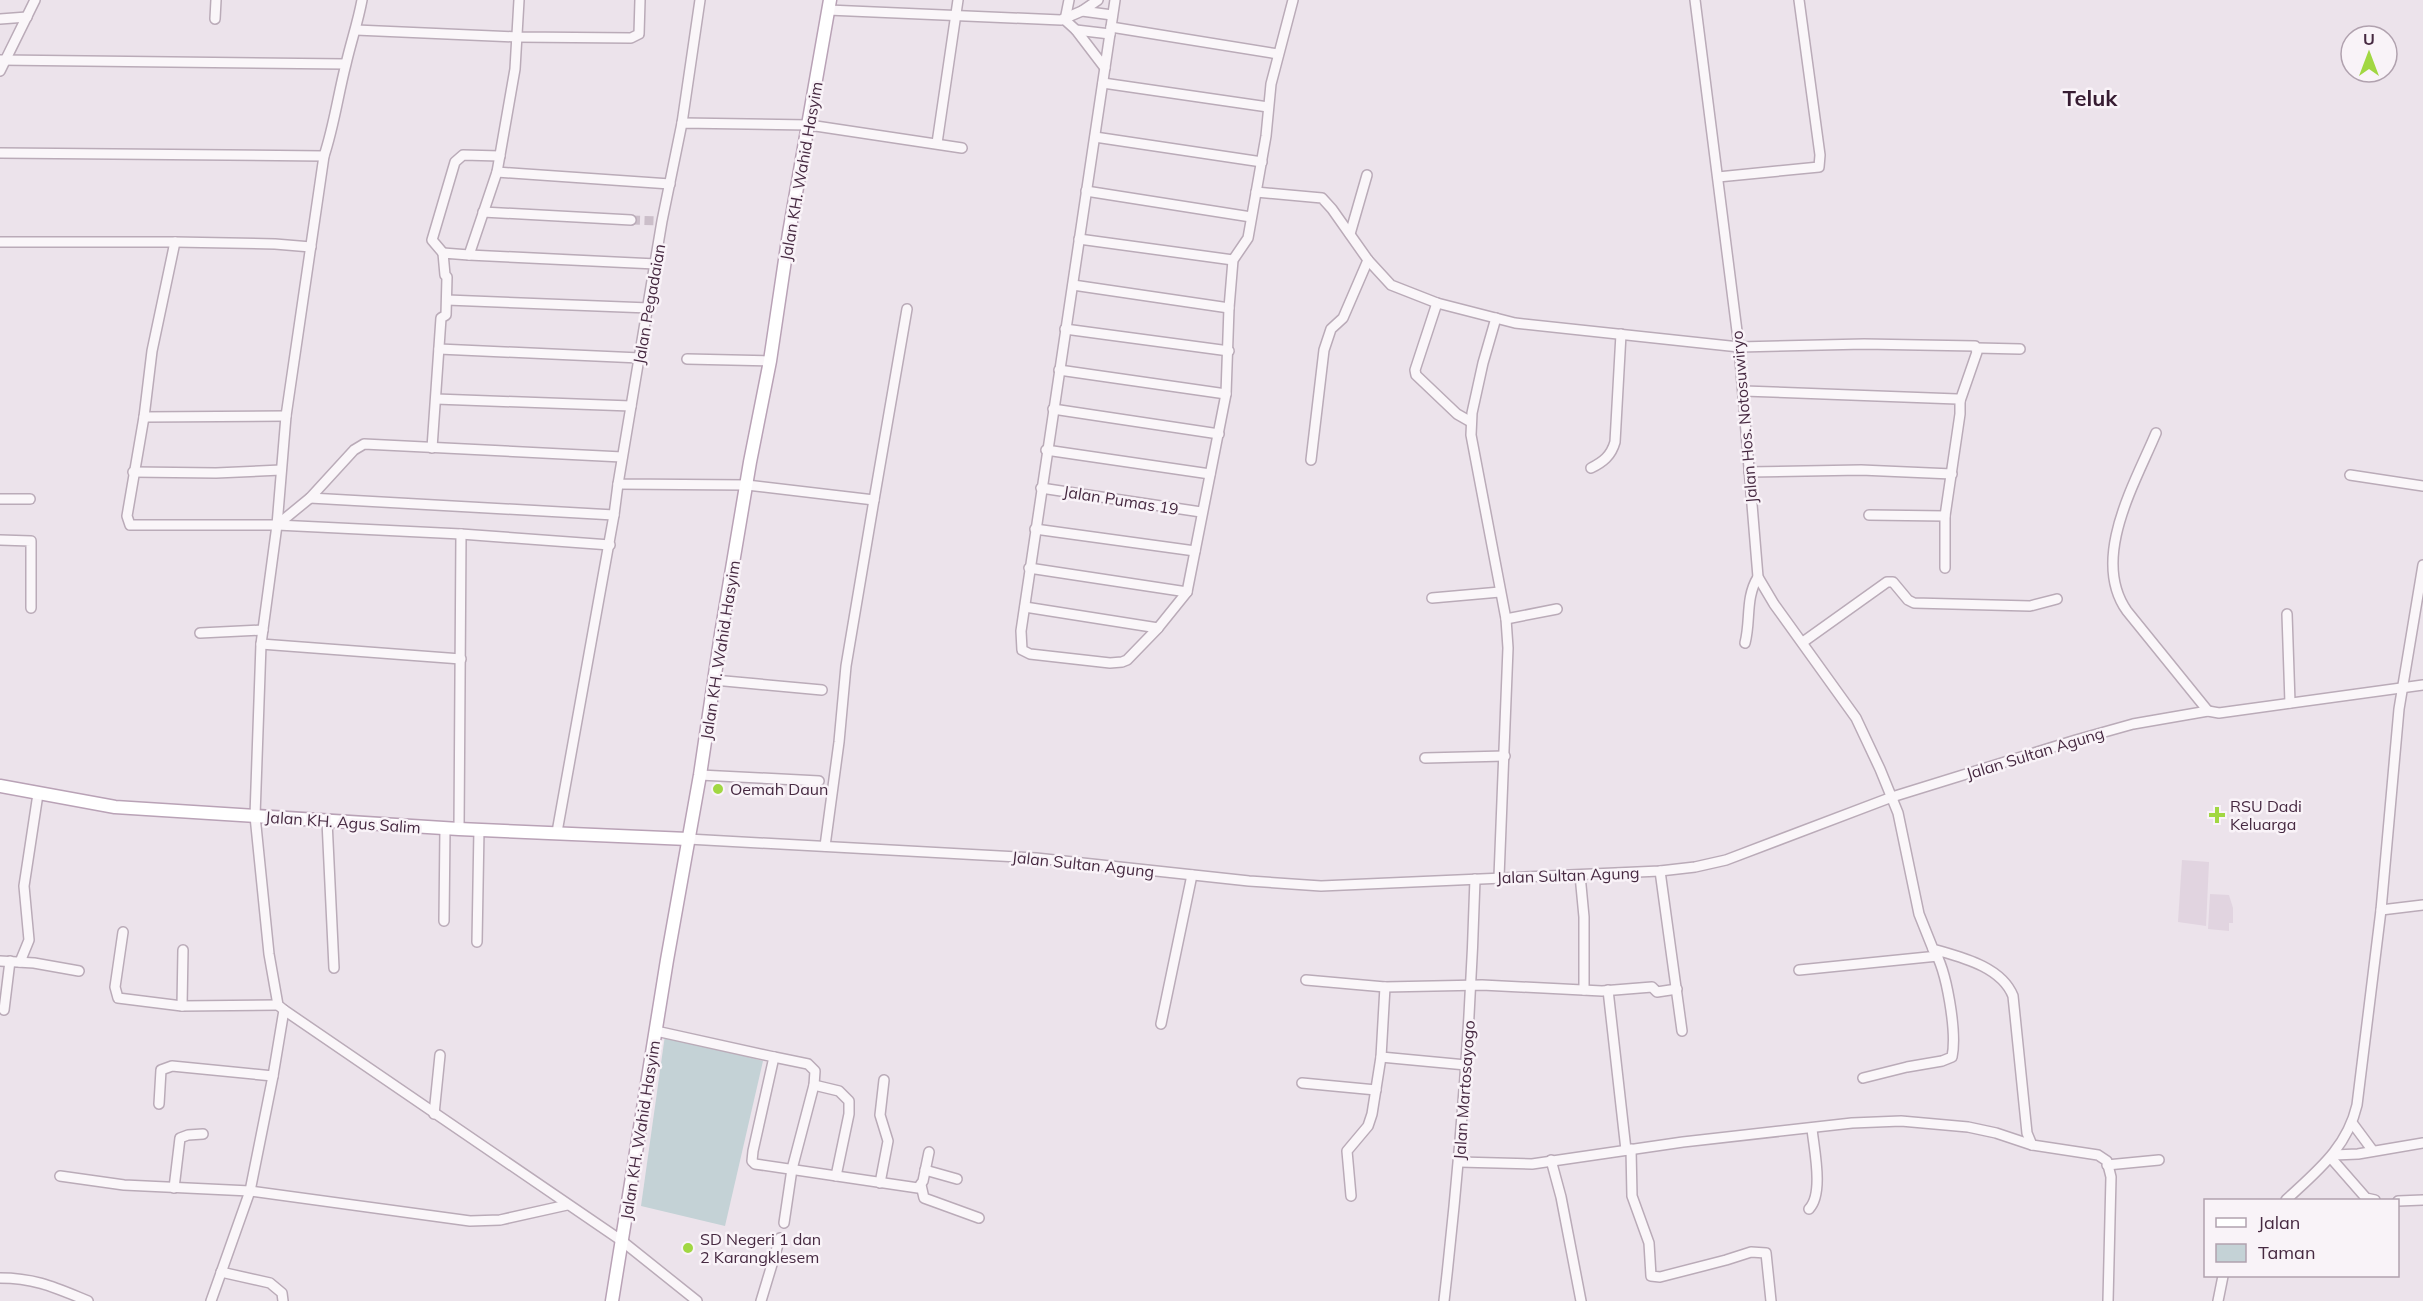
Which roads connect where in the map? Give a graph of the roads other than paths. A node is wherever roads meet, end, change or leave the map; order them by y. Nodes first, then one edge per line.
1 (36, 0) edge
2 (216, 0) edge
3 (362, 0) edge
4 (519, 0) edge
5 (640, 0) edge
6 (700, 0) edge
7 (958, 0) edge
8 (1069, 0) edge
9 (1098, 0) edge
10 (1115, 0) edge
11 (1293, 0) edge
12 (1695, 0) edge
13 (1799, 0) edge
14 (829, 5) edge
15 (1082, 11) junction
16 (956, 15) junction
17 (1112, 15) junction
18 (27, 17) junction
19 (0, 19) edge
20 (215, 19) dead end
21 (1065, 20) junction
22 (356, 30) junction
23 (1076, 30) junction
24 (1110, 30) junction
25 (517, 37) junction
26 (1278, 54) junction
27 (2, 60) edge
28 (345, 64) junction
29 (1105, 68) junction
30 (0, 71) edge
31 (1103, 84) junction
32 (1268, 107) junction
33 (682, 123) junction
34 (808, 125) junction
35 (1095, 137) junction
36 (937, 143) junction
37 (962, 148) dead end
38 (0, 153) edge
39 (324, 156) junction
40 (500, 156) junction
41 (1262, 162) junction
42 (497, 172) junction
43 (1367, 175) dead end
44 (1718, 177) junction
45 (670, 184) junction
46 (1086, 191) junction
47 (1256, 192) junction
48 (483, 212) junction
49 (1251, 217) junction
50 (631, 220) tunnel mouth
51 (1350, 234) junction
52 (1079, 239) junction
53 (0, 242) edge
54 (175, 242) junction
55 (311, 247) junction
56 (443, 253) junction
57 (469, 255) junction
58 (1233, 260) junction
59 (1368, 260) junction
60 (656, 264) junction
61 (1073, 285) junction
62 (447, 300) junction
63 (1437, 303) junction
64 (649, 308) junction
65 (1229, 308) junction
66 (907, 309) dead end
67 (1496, 318) junction
68 (1065, 329) junction
69 (1621, 334) junction
70 (1739, 347) junction
71 (1977, 348) junction
72 (2020, 348) dead end
73 (439, 349) junction
74 (1228, 351) junction
75 (639, 358) junction
76 (687, 359) dead end
77 (770, 361) junction
78 (1059, 370) junction
79 (1744, 391) junction
80 (1226, 394) junction
81 (436, 399) junction
82 (1960, 401) junction
83 (631, 406) junction
84 (1053, 409) junction
85 (286, 416) junction
86 (144, 417) junction
87 (1471, 422) junction
88 (2156, 433) dead end
89 (1219, 434) junction
90 (432, 448) junction
91 (1046, 450) junction
92 (622, 457) junction
93 (1311, 460) dead end
94 (1591, 468) dead end
95 (281, 470) junction
96 (133, 472) junction
97 (1749, 472) junction
98 (1210, 474) junction
99 (1952, 474) junction
100 (2349, 475) dead end
101 (618, 484) junction
102 (747, 485) junction
103 (2423, 486) edge
104 (1041, 488) junction
105 (310, 498) junction
106 (0, 499) edge
107 (30, 499) dead end
108 (874, 500) junction
109 (1201, 512) junction
110 (614, 515) junction
111 (1869, 515) dead end
112 (1945, 516) junction
113 (278, 520) junction
114 (1035, 529) junction
115 (461, 534) junction
116 (0, 540) edge
117 (610, 545) junction
118 (1195, 550) junction
119 (2423, 565) edge
120 (1029, 568) junction
121 (1945, 568) dead end
122 (1758, 577) junction
123 (1186, 592) junction
124 (1500, 592) junction
125 (1432, 598) dead end
126 (2058, 600) dead end
127 (1025, 607) junction
128 (31, 608) dead end
129 (1557, 609) dead end
130 (2287, 614) dead end
131 (1506, 619) junction
132 (1158, 628) junction
133 (263, 630) junction
134 (200, 633) dead end
135 (1803, 642) junction
136 (1745, 643) dead end
137 (261, 644) junction
138 (461, 659) junction
139 (714, 680) junction
140 (2423, 685) edge
141 (2402, 687) junction
142 (822, 690) dead end
143 (2290, 703) junction
144 (2208, 711) junction
145 (1505, 756) junction
146 (1425, 758) dead end
147 (700, 775) junction
148 (819, 781) dead end
149 (0, 786) edge
150 (38, 794) junction
151 (1892, 797) junction
152 (255, 816) junction
153 (327, 821) junction
154 (445, 828) junction
155 (459, 829) junction
156 (479, 830) junction
157 (557, 832) junction
158 (688, 839) junction
159 (825, 846) junction
160 (1660, 871) junction
161 (1192, 875) junction
162 (1580, 875) junction
163 (1499, 877) junction
164 (1475, 879) junction
165 (2423, 905) edge
166 (2381, 909) junction
167 (444, 921) dead end
168 (123, 932) dead end
169 (477, 942) dead end
170 (183, 951) dead end
171 (1935, 953) junction
172 (10, 961) edge
173 (334, 968) dead end
174 (1799, 970) dead end
175 (79, 971) dead end
176 (1306, 980) dead end
177 (1472, 985) junction
178 (1385, 987) junction
179 (1677, 989) junction
180 (1584, 990) junction
181 (1608, 990) junction
182 (182, 1006) junction
183 (281, 1008) junction
184 (4, 1010) dead end
185 (1161, 1024) dead end
186 (656, 1031) junction
187 (1682, 1031) dead end
188 (440, 1055) dead end
189 (774, 1057) junction
190 (1381, 1057) junction
191 (1466, 1065) junction
192 (273, 1076) junction
193 (1863, 1078) dead end
194 (884, 1080) dead end
195 (1302, 1083) dead end
196 (814, 1085) junction
197 (1376, 1090) junction
198 (159, 1104) dead end
199 (434, 1114) junction
200 (2353, 1124) junction
201 (1812, 1129) junction
202 (203, 1134) dead end
203 (2423, 1143) edge
204 (2032, 1145) junction
205 (1628, 1149) junction
206 (2373, 1151) junction
207 (929, 1152) dead end
208 (2332, 1156) junction
209 (1551, 1160) junction
210 (2159, 1160) dead end
211 (1459, 1162) junction
212 (2108, 1165) junction
213 (792, 1169) junction
214 (925, 1170) junction
215 (60, 1176) dead end
216 (836, 1176) junction
217 (957, 1179) dead end
218 (880, 1183) junction
219 (921, 1185) junction
220 (174, 1188) junction
221 (250, 1191) junction
222 (1351, 1196) dead end
223 (2287, 1199) edge
224 (2370, 1199) edge
225 (2423, 1200) edge
226 (2399, 1201) edge
227 (567, 1205) junction
228 (1809, 1209) dead end
229 (979, 1218) dead end
230 (784, 1222) dead end
231 (780, 1238) dead end
232 (622, 1241) junction
233 (221, 1272) junction
234 (2223, 1277) edge
235 (0, 1278) edge
236 (88, 1301) edge
237 (211, 1301) edge
238 (283, 1301) edge
239 (612, 1301) edge
240 (697, 1301) edge
241 (761, 1301) edge
242 (1444, 1301) edge
243 (1581, 1301) edge
244 (1771, 1301) edge
245 (2108, 1301) edge
246 (2218, 1301) edge

1 - 18 street
2 - 20 street
3 - 22 street
4 - 25 street
5 - 25 street
6 - 33 street, Jalan Pegadaian
7 - 16 street
8 - 21 street
9 - 15 street
10 - 17 street
11 - 26 street
12 - 44 street, Jalan Hos. Notosuwiryo
13 - 44 street
14 - 16 street
14 - 34 main road, Jalan KH. Wahid Hasyim
15 - 17 street
15 - 21 street
16 - 21 street
16 - 36 street
17 - 24 street
18 - 19 street
18 - 27 street
21 - 23 street
22 - 25 street
22 - 28 street
23 - 24 street
23 - 29 street
24 - 26 street
24 - 29 street
25 - 40 street
26 - 32 street
27 - 28 street
27 - 30 street
28 - 39 street
29 - 31 street
31 - 32 street
31 - 35 street
32 - 41 street
33 - 34 street
33 - 45 street, Jalan Pegadaian
34 - 36 street
34 - 77 main road, Jalan KH. Wahid Hasyim
35 - 41 street
35 - 46 street
36 - 37 street
38 - 39 street
39 - 55 street
40 - 42 street
40 - 56 street
41 - 47 street
42 - 45 street
42 - 48 street
43 - 51 street
44 - 70 street, Jalan Hos. Notosuwiryo
45 - 60 street, Jalan Pegadaian
46 - 49 street
46 - 52 street
47 - 49 street
47 - 51 street
48 - 50 street
48 - 57 street
49 - 58 street
51 - 59 street
52 - 58 street
52 - 61 street
53 - 54 street
54 - 55 street
54 - 86 street
55 - 85 street
56 - 57 street
56 - 62 street
57 - 60 street
58 - 65 street
59 - 63 street
59 - 93 street
60 - 64 street, Jalan Pegadaian
61 - 65 street
61 - 68 street
62 - 64 street
62 - 73 street
63 - 67 street
63 - 87 street
64 - 75 street, Jalan Pegadaian
65 - 74 street
66 - 108 street
67 - 69 street
67 - 87 street
68 - 74 street
68 - 78 street
69 - 70 street
69 - 94 street
70 - 71 street
70 - 79 street, Jalan Hos. Notosuwiryo
71 - 72 street
71 - 82 street
73 - 75 street
73 - 81 street
74 - 80 street
75 - 83 street, Jalan Pegadaian
76 - 77 street
77 - 102 main road, Jalan KH. Wahid Hasyim
78 - 80 street
78 - 84 street
79 - 82 street
79 - 97 street, Jalan Hos. Notosuwiryo
80 - 89 street
81 - 83 street
81 - 90 street
82 - 99 street
83 - 92 street, Jalan Pegadaian
84 - 89 street
84 - 91 street
85 - 86 street
85 - 95 street
86 - 96 street
87 - 124 street
88 - 144 street
89 - 98 street
90 - 92 street
90 - 105 street
91 - 98 street
91 - 104 street
92 - 101 street, Jalan Pegadaian
95 - 96 street
95 - 113 street
96 - 113 street
97 - 99 street
97 - 122 street, Jalan Hos. Notosuwiryo
98 - 109 street
99 - 112 street
100 - 103 street
101 - 102 street
101 - 110 street, Jalan Pegadaian
102 - 108 street
102 - 139 main road, Jalan KH. Wahid Hasyim
104 - 109 street, Jalan Pumas 19
104 - 114 street
105 - 110 street
105 - 113 street
106 - 107 street
108 - 159 street
109 - 118 street
110 - 117 street, Jalan Pegadaian
111 - 112 street
112 - 121 street
113 - 115 street
113 - 133 street
114 - 118 street
114 - 120 street
115 - 117 street
115 - 138 street
116 - 128 street
117 - 157 street, Jalan Pegadaian
118 - 123 street
119 - 141 street
120 - 123 street
120 - 127 street
122 - 135 street, Jalan Hos. Notosuwiryo
122 - 136 street
123 - 132 street
124 - 125 street
124 - 131 street
126 - 135 street
127 - 132 street
127 - 132 street
129 - 131 street
130 - 143 street
131 - 145 street
133 - 134 street
133 - 137 street
135 - 151 street, Jalan Hos. Notosuwiryo
137 - 138 street
137 - 152 street
138 - 155 street
139 - 142 street
139 - 147 main road, Jalan KH. Wahid Hasyim
140 - 141 street, Jalan Sultan Agung
141 - 143 street, Jalan Sultan Agung
141 - 166 street
143 - 144 street, Jalan Sultan Agung
144 - 151 street, Jalan Sultan Agung
145 - 146 street
145 - 163 street
147 - 148 street
147 - 158 main road, Jalan KH. Wahid Hasyim
149 - 150 main road, Jalan KH. Agus Salim
150 - 152 main road, Jalan KH. Agus Salim
150 - 172 street
151 - 160 street, Jalan Sultan Agung
151 - 171 street, Jalan Hos. Notosuwiryo
152 - 153 main road, Jalan KH. Agus Salim
152 - 183 street
153 - 154 main road, Jalan KH. Agus Salim
153 - 173 street
154 - 155 main road, Jalan KH. Agus Salim
154 - 167 street
155 - 156 main road, Jalan KH. Agus Salim
156 - 157 main road, Jalan KH. Agus Salim
156 - 169 street
157 - 158 main road, Jalan KH. Agus Salim
158 - 159 street, Jalan Sultan Agung
158 - 186 main road, Jalan KH. Wahid Hasyim
159 - 161 street, Jalan Sultan Agung
160 - 162 street, Jalan Sultan Agung
160 - 179 street
161 - 164 street, Jalan Sultan Agung
161 - 185 street
162 - 163 street, Jalan Sultan Agung
162 - 180 street
163 - 164 street, Jalan Sultan Agung
164 - 177 street, Jalan Martosayogo
165 - 166 street
166 - 200 street
168 - 182 street
170 - 182 street
171 - 174 street
171 - 193 street, Jalan Hos. Notosuwiryo
171 - 204 street
172 - 175 street
172 - 184 street
176 - 178 street
177 - 178 street
177 - 180 street
177 - 191 street, Jalan Martosayogo
178 - 190 street
179 - 181 street
179 - 187 street
180 - 181 street
181 - 205 street
182 - 183 street
183 - 192 street
183 - 199 street
186 - 189 street
186 - 232 main road, Jalan KH. Wahid Hasyim
188 - 199 street
189 - 196 street
189 - 213 street
190 - 191 street
190 - 197 street
191 - 211 street, Jalan Martosayogo
192 - 198 street
192 - 221 street
194 - 218 street
195 - 197 street
196 - 213 street
196 - 216 street
197 - 222 street
199 - 227 street
200 - 206 street
200 - 208 street
201 - 204 street
201 - 205 street
201 - 228 street
202 - 220 street
203 - 206 street
204 - 212 street
205 - 209 street
205 - 244 street
206 - 208 street
207 - 214 street
208 - 223 street
208 - 224 street
209 - 211 street
209 - 243 street
210 - 212 street
211 - 242 street, Jalan Martosayogo
212 - 245 street
213 - 216 street
213 - 230 street
214 - 217 street
214 - 219 street
215 - 220 street
216 - 218 street
218 - 219 street
219 - 229 street
220 - 221 street
221 - 227 street
221 - 233 street
225 - 226 street
227 - 232 street
231 - 241 street
232 - 239 main road, Jalan KH. Wahid Hasyim
232 - 240 street
233 - 237 street
233 - 238 street
234 - 246 street
235 - 236 street

